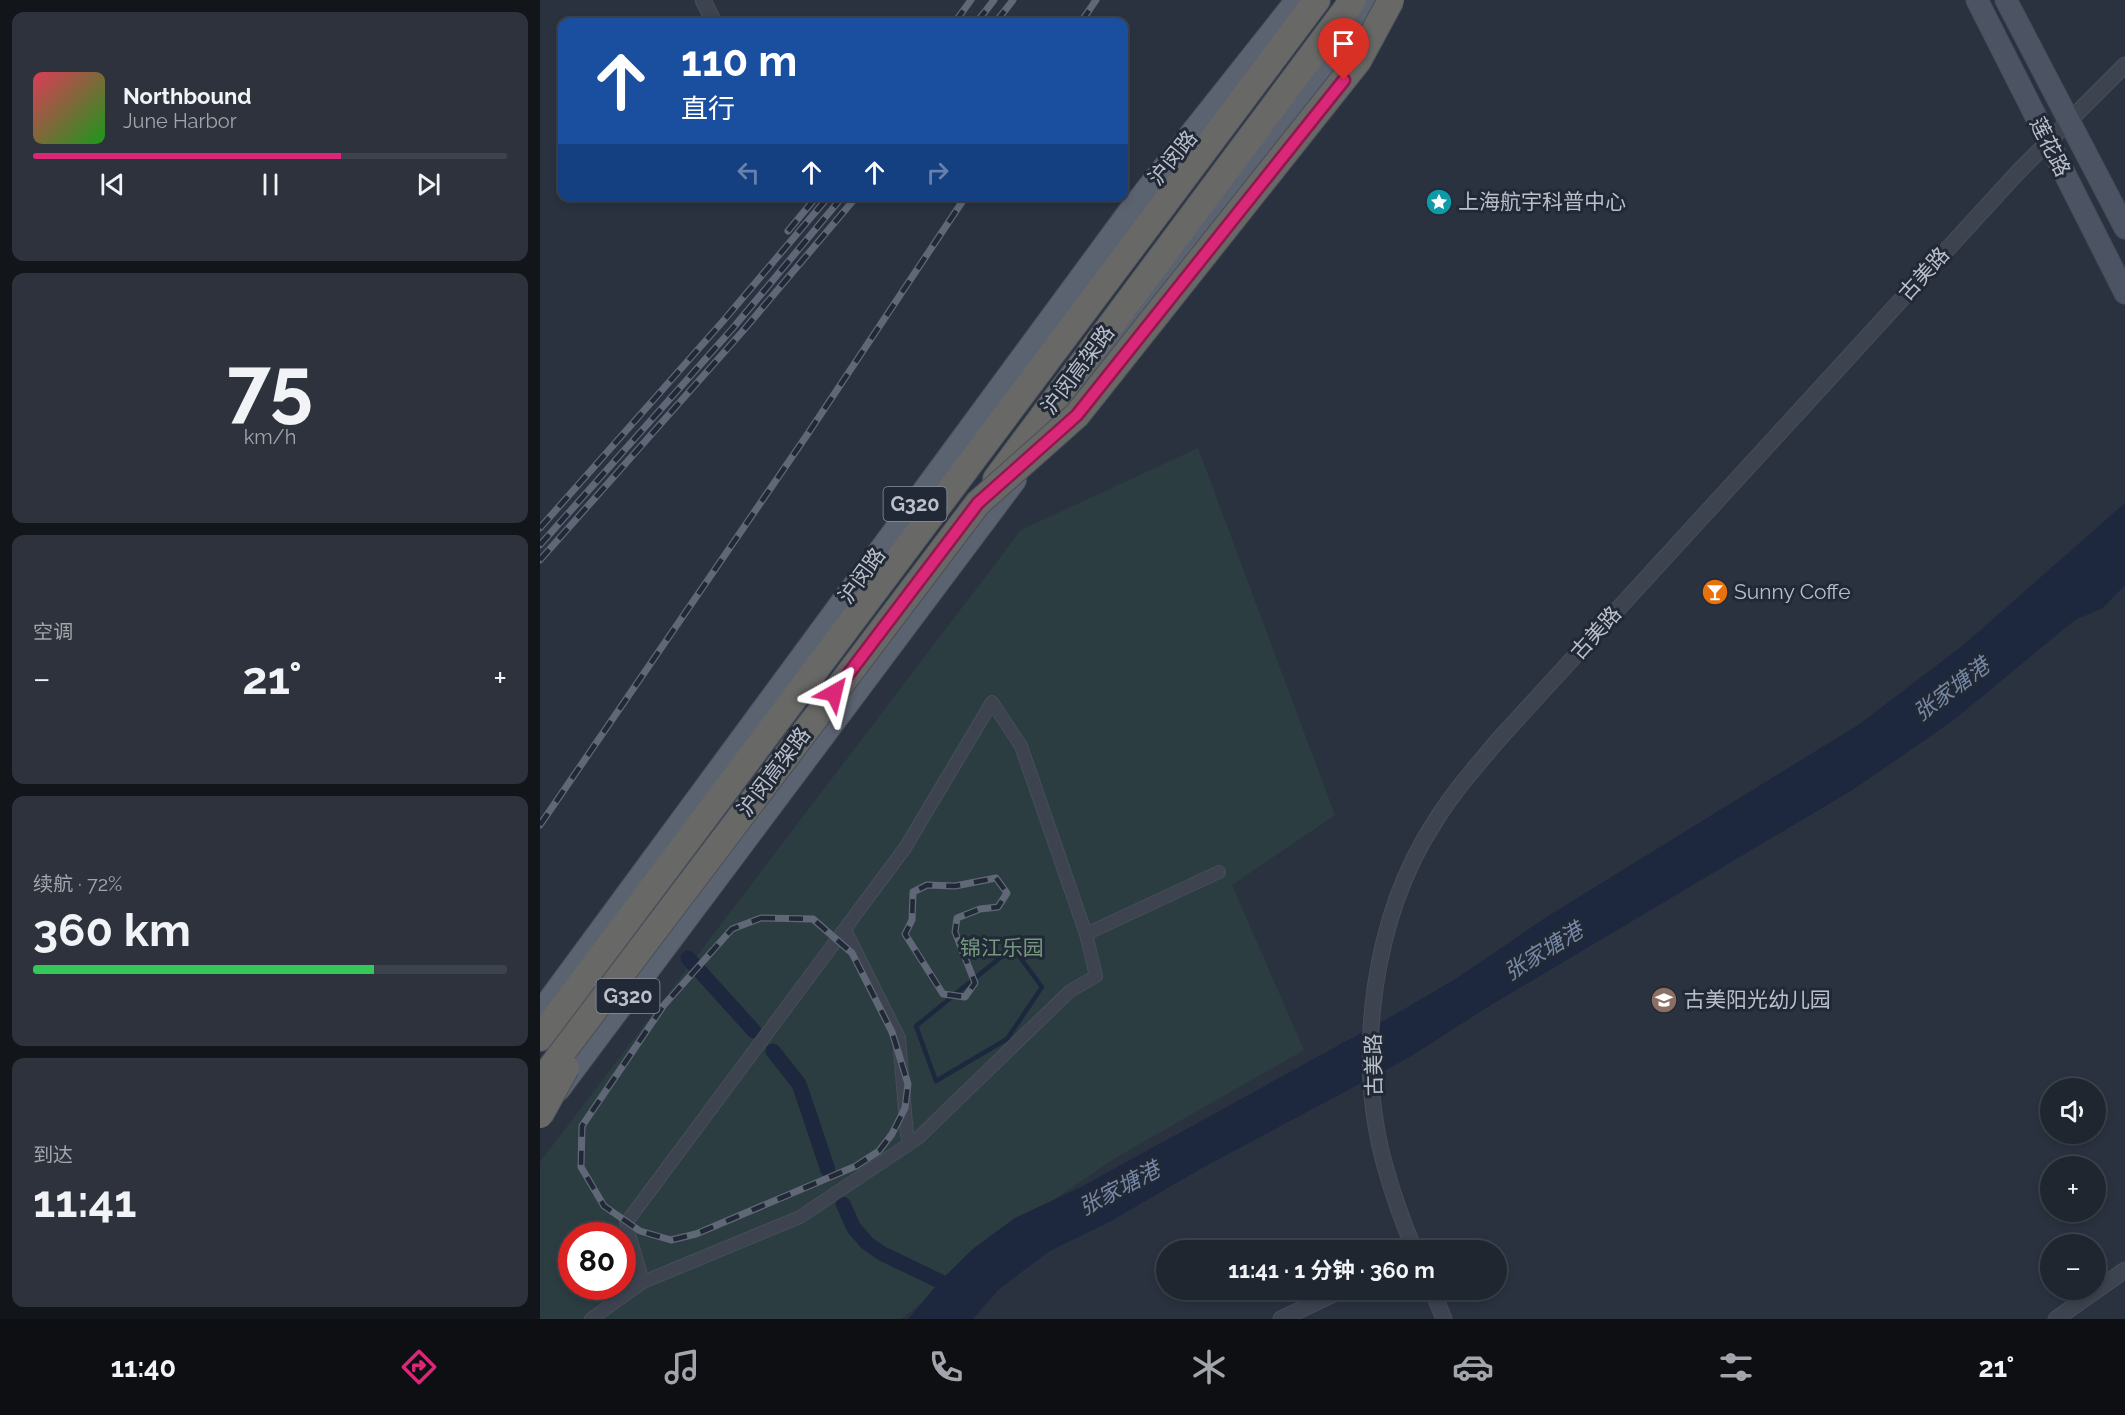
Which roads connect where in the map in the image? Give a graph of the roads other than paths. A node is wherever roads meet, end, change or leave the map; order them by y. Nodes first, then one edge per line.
1 (703, 0) edge
2 (1298, 0) edge
3 (1317, 0) edge
4 (1353, 0) edge
5 (1373, 0) edge
6 (1391, 0) edge
7 (1977, 0) edge
8 (2006, 0) edge
9 (712, 18) dead end
10 (2125, 65) edge
11 (2069, 121) junction
12 (2047, 143) junction
13 (2125, 228) edge
14 (2125, 293) edge
15 (978, 503) junction
16 (1219, 872) dead end
17 (716, 879) junction
18 (846, 930) junction
19 (1086, 934) junction
20 (594, 989) junction
21 (540, 1014) edge
22 (540, 1030) edge
23 (540, 1038) edge
24 (540, 1064) edge
25 (540, 1082) edge
26 (540, 1114) edge
27 (909, 1143) junction
28 (1411, 1240) edge
29 (2125, 1270) edge
30 (643, 1282) junction
31 (1320, 1300) edge
32 (1436, 1300) edge
33 (591, 1319) edge
34 (1281, 1319) edge
35 (1444, 1319) edge
36 (2056, 1319) edge

1 - 9 street
2 - 21 main road, 沪闵路 / G320
3 - 20 highway, 沪闵高架路
4 - 15 highway, 沪闵高架路, bridge
5 - 17 main road, G320
6 - 15 highway, bridge
7 - 12 main road, 莲花路
8 - 11 main road, 莲花路
10 - 11 street, 古美路
11 - 12 street, 古美路
11 - 13 main road, 莲花路
12 - 14 main road, 莲花路
12 - 28 street, 古美路
15 - 20 highway, 沪闵高架路, bridge
16 - 19 street
17 - 20 main road
17 - 26 main road, G320
18 - 19 street
18 - 27 street
18 - 30 street
19 - 27 street
20 - 22 highway
20 - 23 highway, 沪闵高架路
20 - 24 main road
20 - 25 highway, 沪闵高架路, bridge
20 - 26 highway, bridge
27 - 30 street
29 - 36 street
30 - 33 street
31 - 34 street
32 - 35 street

